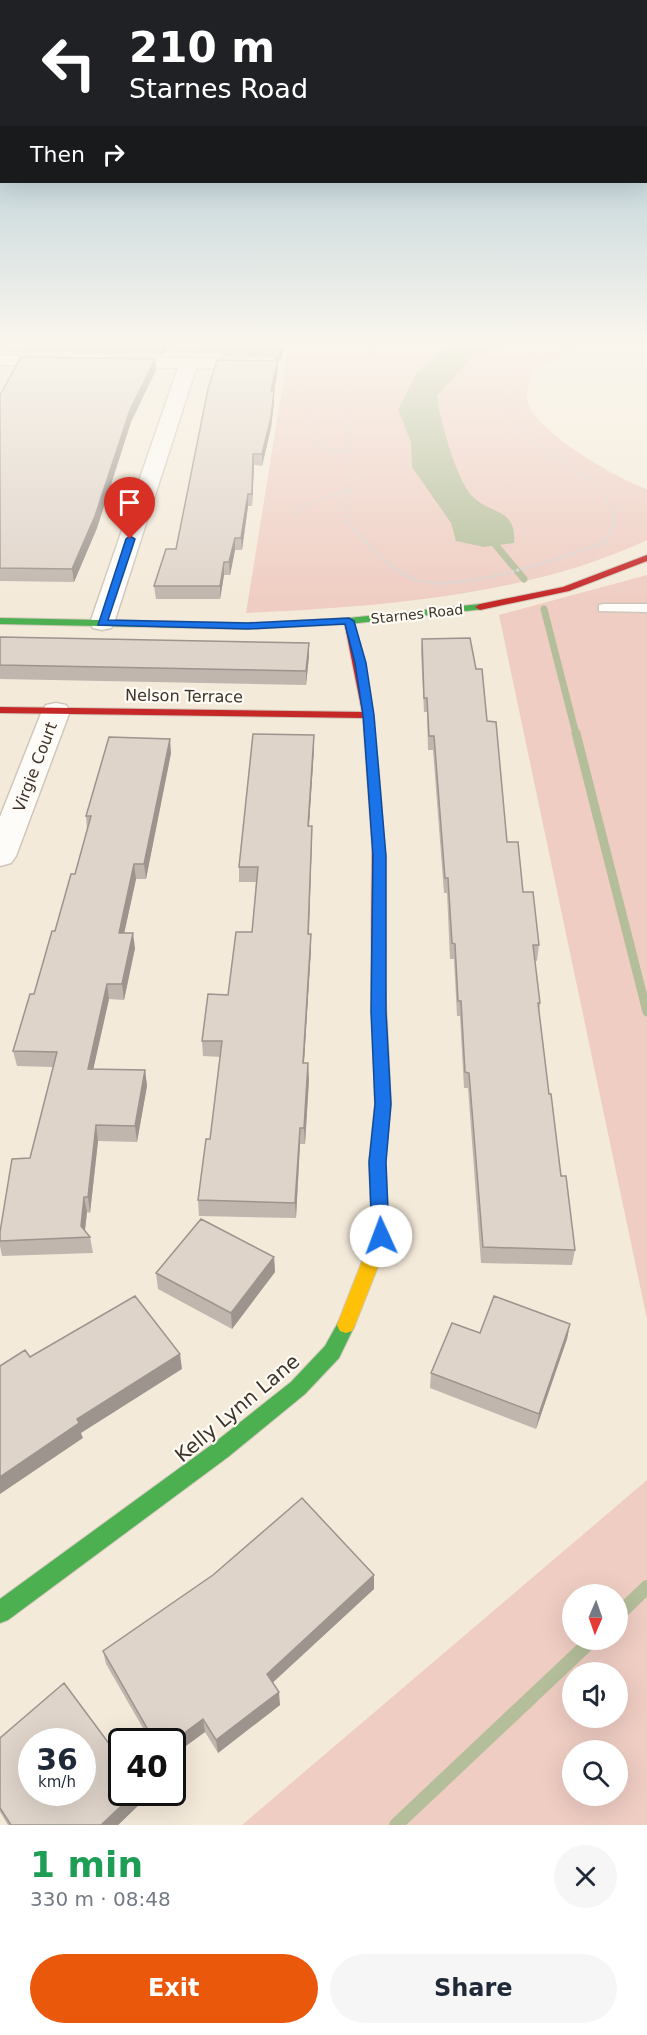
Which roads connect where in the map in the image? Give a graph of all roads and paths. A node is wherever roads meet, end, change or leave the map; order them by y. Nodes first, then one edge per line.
1 (167, 430) edge
2 (312, 430) edge
3 (350, 430) edge
4 (521, 430) edge
5 (351, 451) junction
6 (351, 489) junction
7 (294, 516) dead end
8 (647, 558) edge
9 (604, 608) dead end
10 (647, 608) edge
11 (0, 621) edge
12 (349, 621) junction
13 (102, 623) junction
14 (0, 710) edge
15 (56, 711) junction
16 (368, 715) junction
17 (0, 856) edge
18 (0, 1612) edge

1 - 13 street
2 - 5 path
3 - 5 path
4 - 6 path
5 - 6 path
6 - 7 path
8 - 12 street, Starnes Road
9 - 10 lane
11 - 13 street, Starnes Road
12 - 13 street, Starnes Road
12 - 16 street, Kelly Lynn Lane
14 - 15 street, Nelson Terrace
15 - 16 street, Nelson Terrace
15 - 17 street, Virgie Court
16 - 18 street, Kelly Lynn Lane

